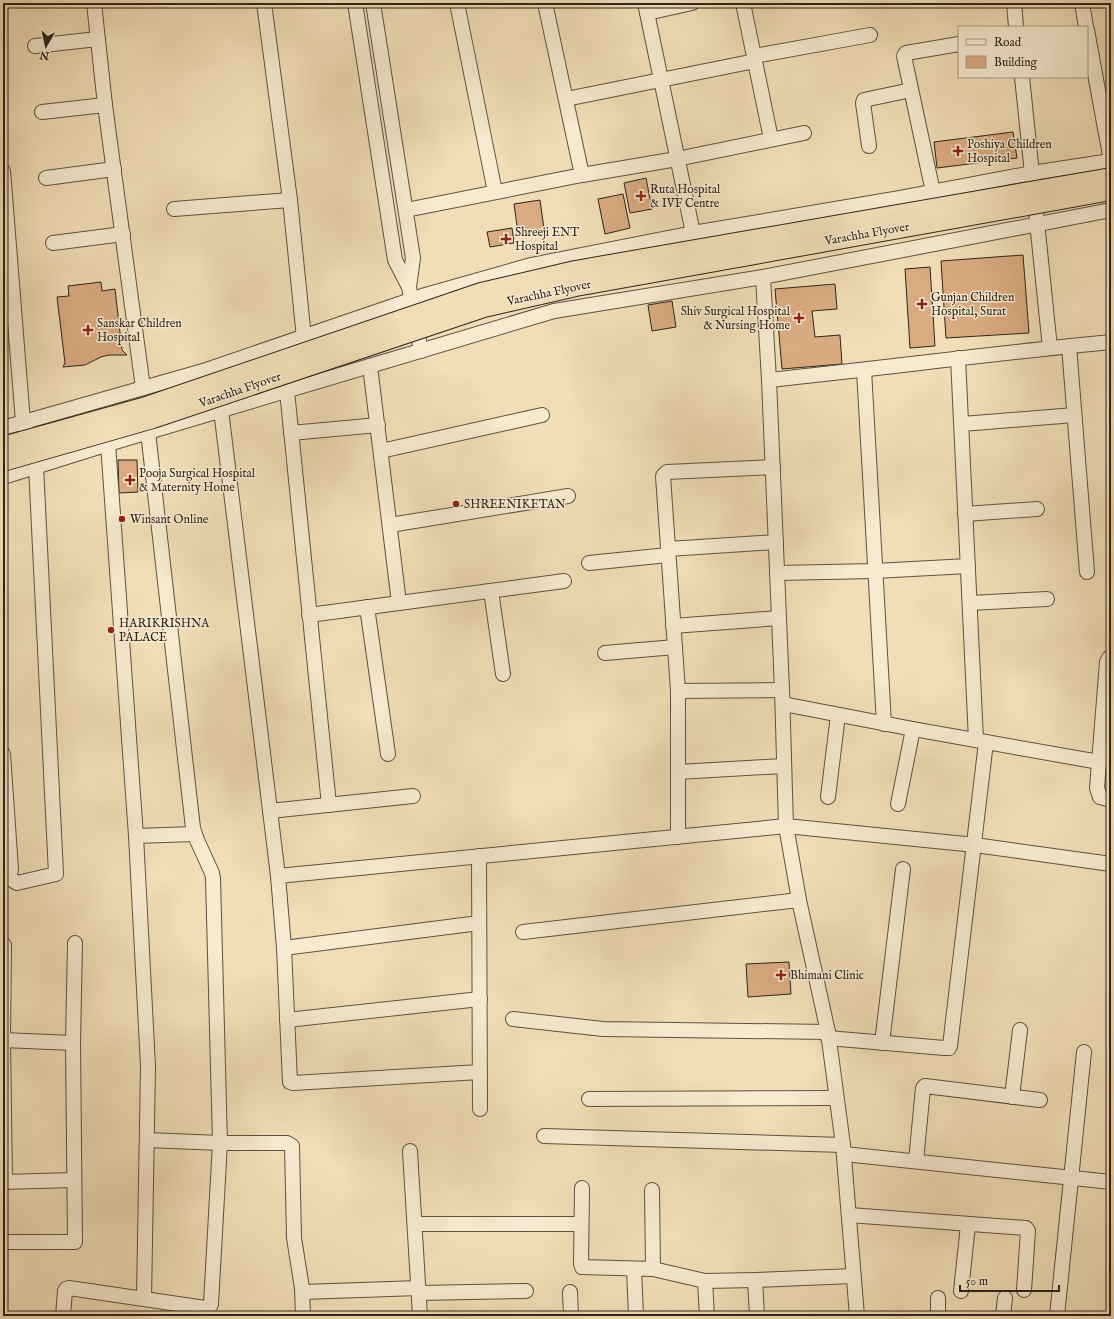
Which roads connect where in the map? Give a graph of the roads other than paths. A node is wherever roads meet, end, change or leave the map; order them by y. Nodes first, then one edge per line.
1 (94, 3) edge
2 (264, 3) edge
3 (355, 3) edge
4 (373, 3) edge
5 (457, 3) edge
6 (545, 3) edge
7 (692, 3) edge
8 (743, 3) edge
9 (1014, 3) edge
10 (1082, 3) edge
11 (646, 8) edge
12 (1016, 26) edge
13 (1087, 26) edge
14 (1088, 34) edge
15 (870, 35) dead end
16 (97, 39) junction
17 (958, 44) edge
18 (35, 46) dead end
19 (755, 58) junction
20 (1022, 78) edge
21 (661, 80) junction
22 (911, 90) junction
23 (566, 99) junction
24 (105, 105) junction
25 (42, 112) dead end
26 (804, 133) dead end
27 (771, 139) junction
28 (869, 146) dead end
29 (677, 159) junction
30 (1111, 161) edge
31 (114, 169) junction
32 (3, 171) edge
33 (1032, 173) junction
34 (582, 175) junction
35 (1111, 177) edge
36 (46, 178) dead end
37 (1111, 191) edge
38 (495, 192) junction
39 (933, 192) junction
40 (290, 200) junction
41 (174, 209) dead end
42 (406, 210) junction
43 (1111, 210) edge
44 (1036, 224) junction
45 (693, 233) junction
46 (122, 234) junction
47 (53, 243) dead end
48 (763, 277) junction
49 (410, 294) junction
50 (304, 338) junction
51 (1111, 342) edge
52 (1068, 346) junction
53 (1050, 348) junction
54 (421, 350) junction
55 (958, 358) junction
56 (370, 366) junction
57 (864, 370) junction
58 (769, 380) junction
59 (143, 388) junction
60 (287, 391) junction
61 (220, 410) junction
62 (542, 415) dead end
63 (1074, 415) junction
64 (23, 422) junction
65 (962, 424) junction
66 (378, 426) junction
67 (3, 428) edge
68 (148, 432) junction
69 (291, 433) junction
70 (108, 444) junction
71 (3, 446) edge
72 (381, 451) junction
73 (3, 462) edge
74 (36, 466) junction
75 (773, 467) junction
76 (3, 477) edge
77 (568, 496) dead end
78 (1037, 509) dead end
79 (965, 514) junction
80 (390, 525) junction
81 (776, 542) junction
82 (668, 552) junction
83 (589, 563) dead end
84 (968, 566) junction
85 (875, 571) junction
86 (1087, 572) dead end
87 (777, 573) junction
88 (564, 581) dead end
89 (491, 591) junction
90 (1047, 599) dead end
91 (399, 603) junction
92 (970, 603) junction
93 (367, 607) junction
94 (310, 615) junction
95 (779, 618) junction
96 (673, 626) junction
97 (675, 647) junction
98 (605, 653) dead end
99 (1111, 658) edge
100 (504, 674) dead end
101 (782, 690) junction
102 (678, 691) junction
103 (782, 704) junction
104 (838, 715) junction
105 (884, 724) junction
106 (912, 729) junction
107 (981, 741) junction
108 (3, 754) edge
109 (388, 754) dead end
110 (1099, 762) junction
111 (784, 766) junction
112 (678, 772) junction
113 (413, 796) dead end
114 (828, 797) dead end
115 (1111, 800) edge
116 (898, 804) dead end
117 (329, 805) junction
118 (270, 812) junction
119 (786, 826) junction
120 (194, 834) junction
121 (136, 836) junction
122 (678, 837) junction
123 (975, 845) junction
124 (478, 856) junction
125 (1111, 864) edge
126 (903, 869) dead end
127 (278, 876) junction
128 (5, 878) edge
129 (799, 900) junction
130 (479, 923) junction
131 (523, 932) dead end
132 (74, 944) dead end
133 (4, 945) edge
134 (284, 948) junction
135 (480, 999) junction
136 (287, 1020) junction
137 (513, 1020) dead end
138 (1020, 1030) dead end
139 (828, 1035) junction
140 (3, 1040) edge
141 (73, 1043) junction
142 (882, 1043) junction
143 (1084, 1052) dead end
144 (480, 1072) junction
145 (1012, 1097) junction
146 (836, 1098) junction
147 (588, 1099) dead end
148 (1040, 1100) dead end
149 (480, 1109) dead end
150 (544, 1136) dead end
151 (147, 1140) junction
152 (220, 1143) junction
153 (843, 1149) junction
154 (410, 1151) dead end
155 (916, 1161) junction
156 (1071, 1177) junction
157 (74, 1180) junction
158 (4, 1182) edge
159 (1111, 1182) edge
160 (582, 1188) dead end
161 (652, 1190) dead end
162 (849, 1215) junction
163 (415, 1224) junction
164 (581, 1224) junction
165 (968, 1225) junction
166 (3, 1242) edge
167 (634, 1269) junction
168 (653, 1269) junction
169 (853, 1276) junction
170 (755, 1280) junction
171 (705, 1281) junction
172 (1024, 1290) dead end
173 (419, 1291) junction
174 (526, 1291) dead end
175 (961, 1291) dead end
176 (303, 1292) junction
177 (570, 1292) dead end
178 (938, 1298) dead end
179 (1005, 1298) dead end
180 (144, 1299) junction
181 (63, 1316) edge
182 (303, 1316) edge
183 (420, 1316) edge
184 (571, 1316) edge
185 (636, 1316) edge
186 (706, 1316) edge
187 (757, 1316) edge
188 (857, 1316) edge
189 (938, 1316) edge
190 (1003, 1316) edge
191 (1057, 1316) edge

1 - 16 street
2 - 40 street
3 - 49 street
4 - 42 street
5 - 38 street
6 - 23 street
7 - 11 street
8 - 19 street
9 - 12 street
10 - 13 street
11 - 21 street
14 - 30 street
15 - 19 street
16 - 18 street
16 - 24 street
17 - 22 street
19 - 21 street
19 - 27 street
20 - 33 street
21 - 23 street
21 - 29 street
22 - 28 street
22 - 39 street
23 - 34 street
24 - 25 street
24 - 31 street
26 - 27 street
27 - 29 street
29 - 34 street
29 - 45 street
30 - 33 street
31 - 36 street
31 - 46 street
32 - 64 street
33 - 39 street
33 - 44 street
34 - 38 street
35 - 71 main road, Varachha Flyover, bridge
37 - 73 main road, Varachha Flyover, bridge
38 - 42 street
39 - 45 street
40 - 41 street
40 - 50 street
42 - 49 street
43 - 44 street
44 - 48 street
44 - 53 street
45 - 49 street
46 - 47 street
46 - 59 street
48 - 54 street
48 - 58 street
49 - 50 street
49 - 54 street
50 - 59 street
51 - 52 street
52 - 53 street
52 - 63 street
53 - 55 street
54 - 56 street
55 - 57 street
55 - 65 street
56 - 60 street
56 - 66 street
57 - 58 street
57 - 85 street
58 - 75 street
59 - 64 street
60 - 61 street
60 - 69 street
61 - 68 street
61 - 118 street
62 - 72 street
63 - 65 street
63 - 86 street
64 - 67 street
64 - 74 street
65 - 79 street
66 - 69 street
66 - 72 street
68 - 70 street
68 - 120 street
69 - 94 street
70 - 74 street
70 - 121 street
72 - 80 street
74 - 76 street
74 - 128 street
75 - 81 street
75 - 82 street
77 - 80 street
78 - 79 street
79 - 84 street
80 - 91 street
81 - 82 street
81 - 87 street
82 - 83 street
82 - 96 street
84 - 85 street
84 - 92 street
85 - 87 street
85 - 105 street
87 - 95 street
88 - 89 street
89 - 91 street
89 - 100 street
90 - 92 street
91 - 93 street
92 - 107 street
93 - 94 street
93 - 109 street
94 - 117 street
95 - 96 street
95 - 101 street
96 - 97 street
97 - 98 street
97 - 102 street
99 - 110 street
101 - 102 street
101 - 103 street
102 - 112 street
103 - 104 street
103 - 111 street
104 - 105 street
104 - 114 street
105 - 106 street
106 - 107 street
106 - 116 street
107 - 110 street
107 - 123 street
108 - 128 street
110 - 115 street
111 - 112 street
111 - 119 street
112 - 122 street
113 - 117 street
117 - 118 street
118 - 127 street
119 - 122 street
119 - 123 street
119 - 129 street
120 - 121 street
120 - 152 street
121 - 151 street
122 - 124 street
123 - 125 street
123 - 142 street
124 - 127 street
124 - 130 street
126 - 142 street
127 - 134 street
129 - 131 street
129 - 139 street
130 - 134 street
130 - 135 street
132 - 141 street
133 - 140 street
134 - 136 street
135 - 136 street
135 - 144 street
136 - 144 street
137 - 139 street
138 - 145 street
139 - 142 street
139 - 146 street
140 - 141 street
140 - 158 street
141 - 157 street
143 - 156 street
144 - 149 street
145 - 148 street
145 - 155 street
146 - 147 street
146 - 153 street
150 - 153 street
151 - 152 street
151 - 180 street
152 - 176 street
152 - 180 street
153 - 155 street
153 - 162 street
154 - 163 street
155 - 156 street
156 - 159 street
156 - 191 street
157 - 158 street
157 - 166 street
160 - 164 street
161 - 168 street
162 - 165 street
162 - 169 street
163 - 164 street
163 - 173 street
164 - 167 street
165 - 172 street
165 - 175 street
167 - 168 street
167 - 185 street
168 - 171 street
169 - 170 street
169 - 188 street
170 - 171 street
170 - 187 street
171 - 186 street
173 - 174 street
173 - 176 street
173 - 183 street
176 - 182 street
177 - 184 street
178 - 189 street
179 - 190 street
180 - 181 street

